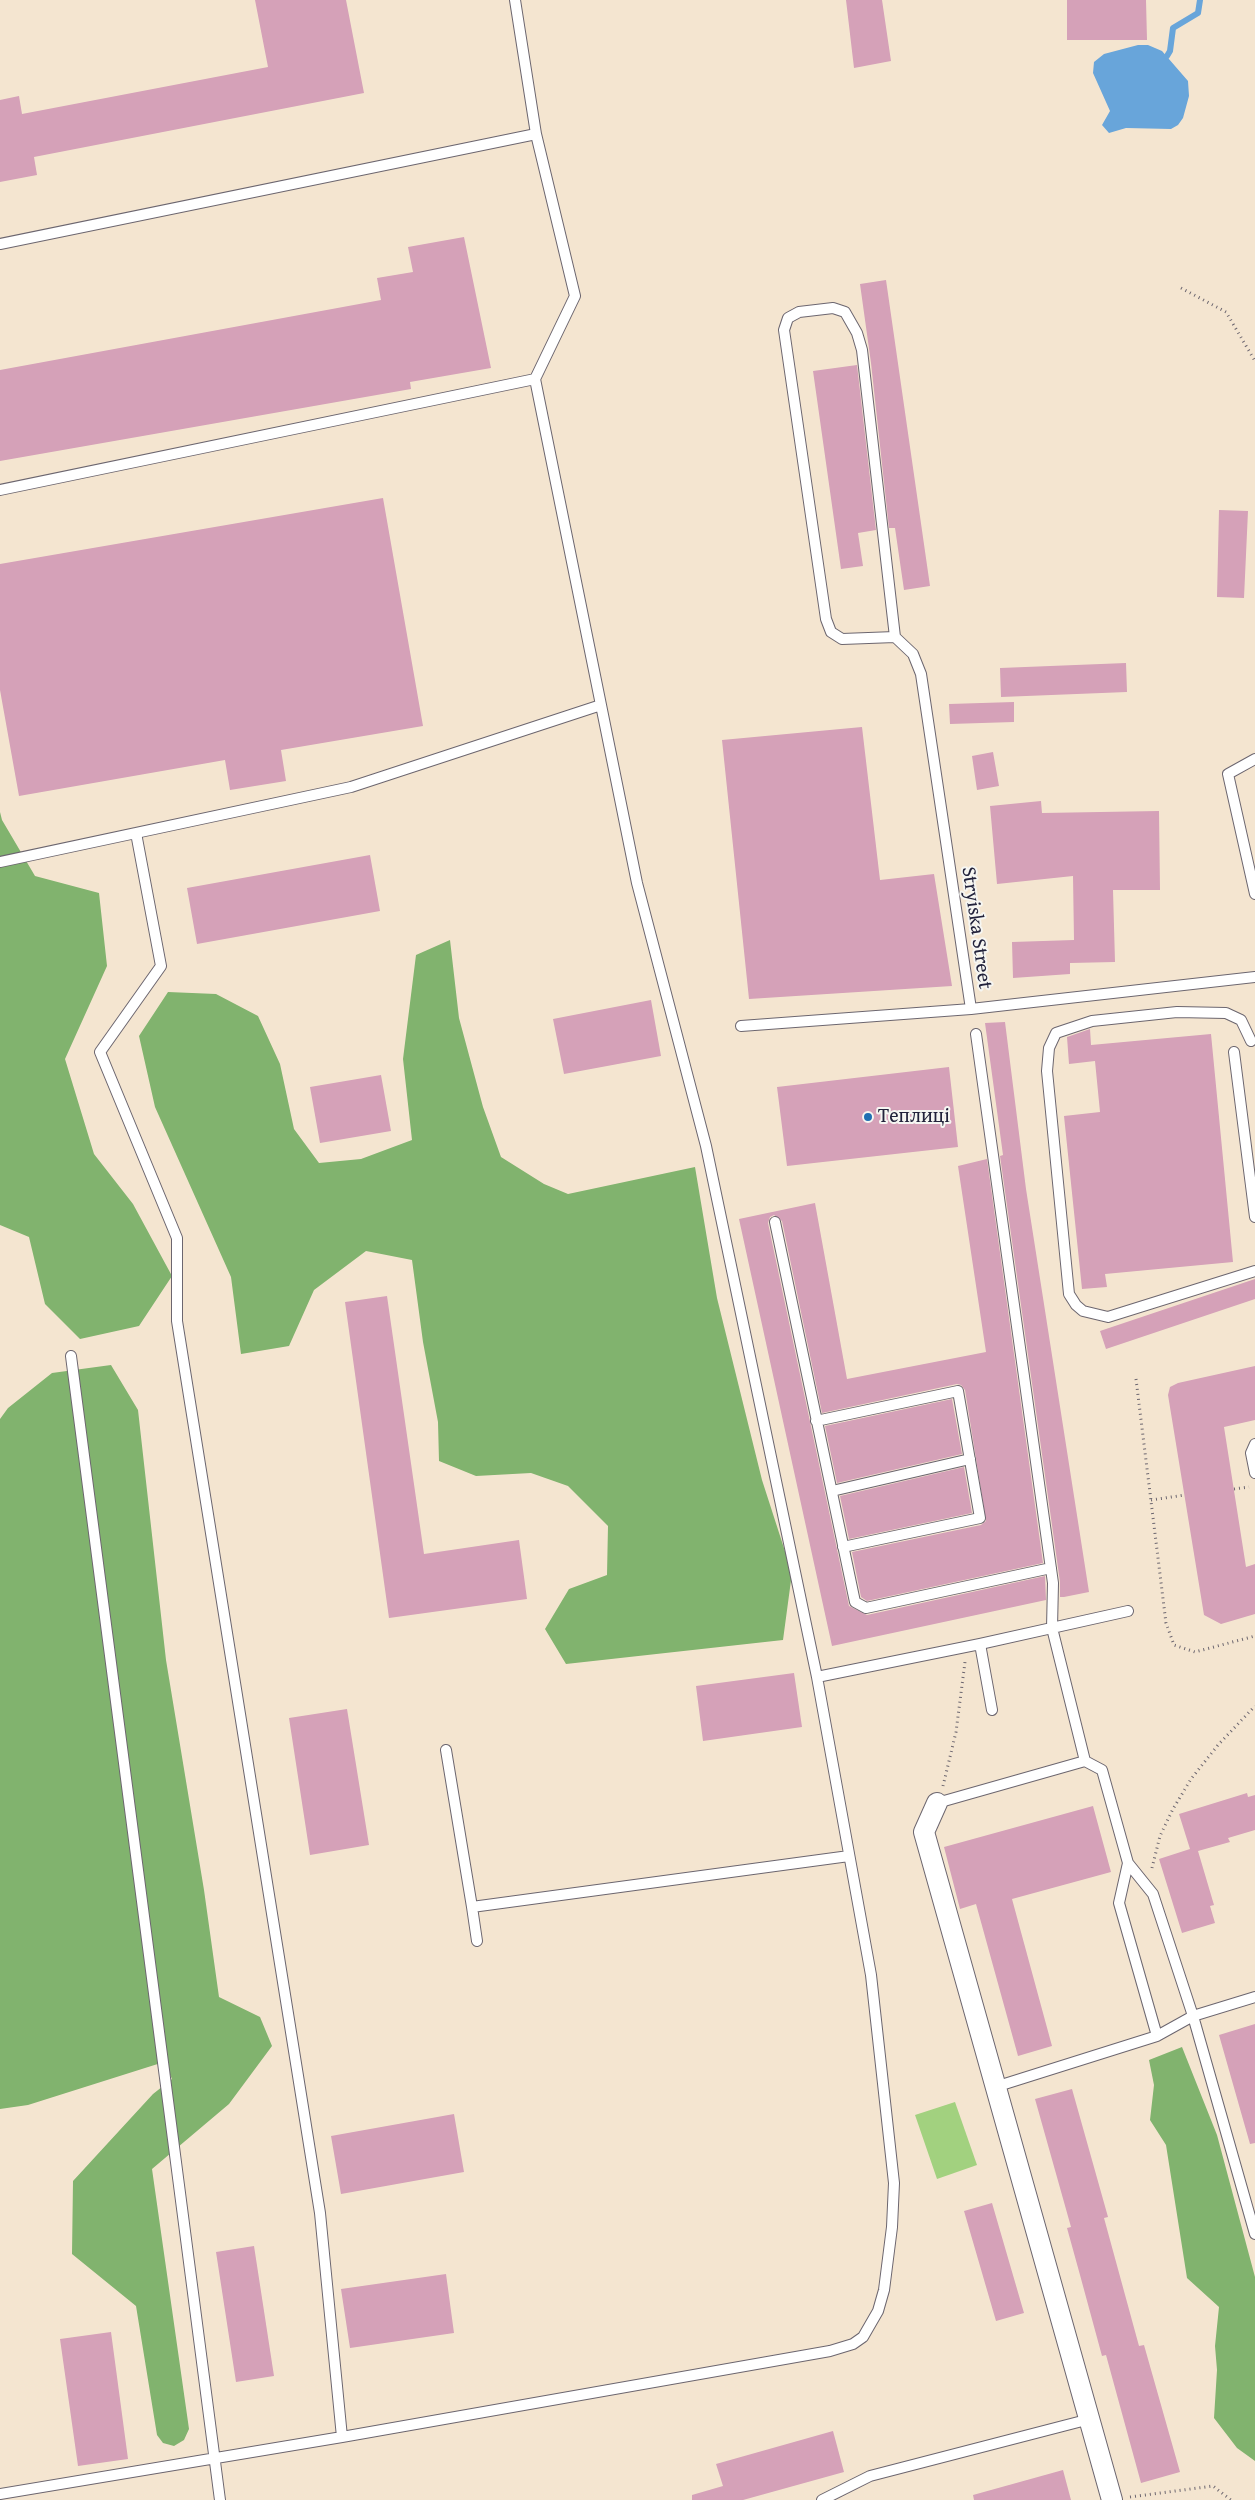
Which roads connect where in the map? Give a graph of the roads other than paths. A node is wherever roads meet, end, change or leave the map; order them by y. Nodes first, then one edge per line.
1 (516, 0) edge
2 (536, 134) junction
3 (0, 244) edge
4 (535, 379) junction
5 (0, 490) edge
6 (895, 637) junction
7 (602, 705) junction
8 (1255, 759) edge
9 (136, 833) junction
10 (0, 862) edge
11 (1255, 894) edge
12 (1255, 977) edge
13 (971, 1009) junction
14 (741, 1026) dead end
15 (976, 1034) dead end
16 (1250, 1041) dead end
17 (1234, 1052) dead end
18 (1255, 1217) edge
19 (775, 1222) dead end
20 (1255, 1271) edge
21 (71, 1356) dead end
22 (816, 1421) junction
23 (1255, 1444) edge
24 (970, 1459) junction
25 (1255, 1473) edge
26 (832, 1491) junction
27 (843, 1547) junction
28 (1050, 1568) junction
29 (1128, 1611) dead end
30 (1052, 1628) junction
31 (980, 1644) junction
32 (817, 1677) junction
33 (992, 1710) dead end
34 (446, 1750) dead end
35 (1085, 1761) junction
36 (938, 1803) joint
37 (849, 1856) junction
38 (1128, 1863) junction
39 (472, 1907) junction
40 (477, 1941) dead end
41 (1255, 1998) edge
42 (1193, 2016) junction
43 (1157, 2036) junction
44 (995, 2087) junction
45 (1255, 2234) edge
46 (1090, 2419) junction
47 (342, 2437) junction
48 (215, 2458) junction
49 (0, 2494) edge
50 (220, 2500) edge
51 (822, 2500) edge
52 (1112, 2500) edge

1 - 2 lane
2 - 3 lane
2 - 4 lane
4 - 5 lane
4 - 7 lane
6 - 6 lane
6 - 13 lane, Stryiska Street
7 - 9 lane
7 - 32 lane
8 - 11 lane
9 - 10 lane
9 - 47 lane
12 - 13 lane, Stryiska Street
13 - 14 lane
15 - 28 lane
16 - 20 lane
17 - 18 lane
19 - 22 lane
21 - 48 lane
22 - 24 lane
22 - 26 lane
23 - 25 lane
24 - 26 lane
24 - 27 lane
26 - 27 lane
27 - 28 lane
28 - 30 lane
29 - 30 lane
30 - 31 lane
30 - 35 lane
31 - 32 lane
31 - 33 lane
32 - 37 lane
34 - 39 lane
35 - 36 lane
35 - 38 lane
36 - 44 street
37 - 39 lane
37 - 47 lane
38 - 42 lane
38 - 43 lane
39 - 40 lane
41 - 42 lane
42 - 43 lane
42 - 45 lane
43 - 44 lane
44 - 46 street
46 - 51 lane
46 - 52 street
47 - 48 lane
48 - 49 lane
48 - 50 lane

